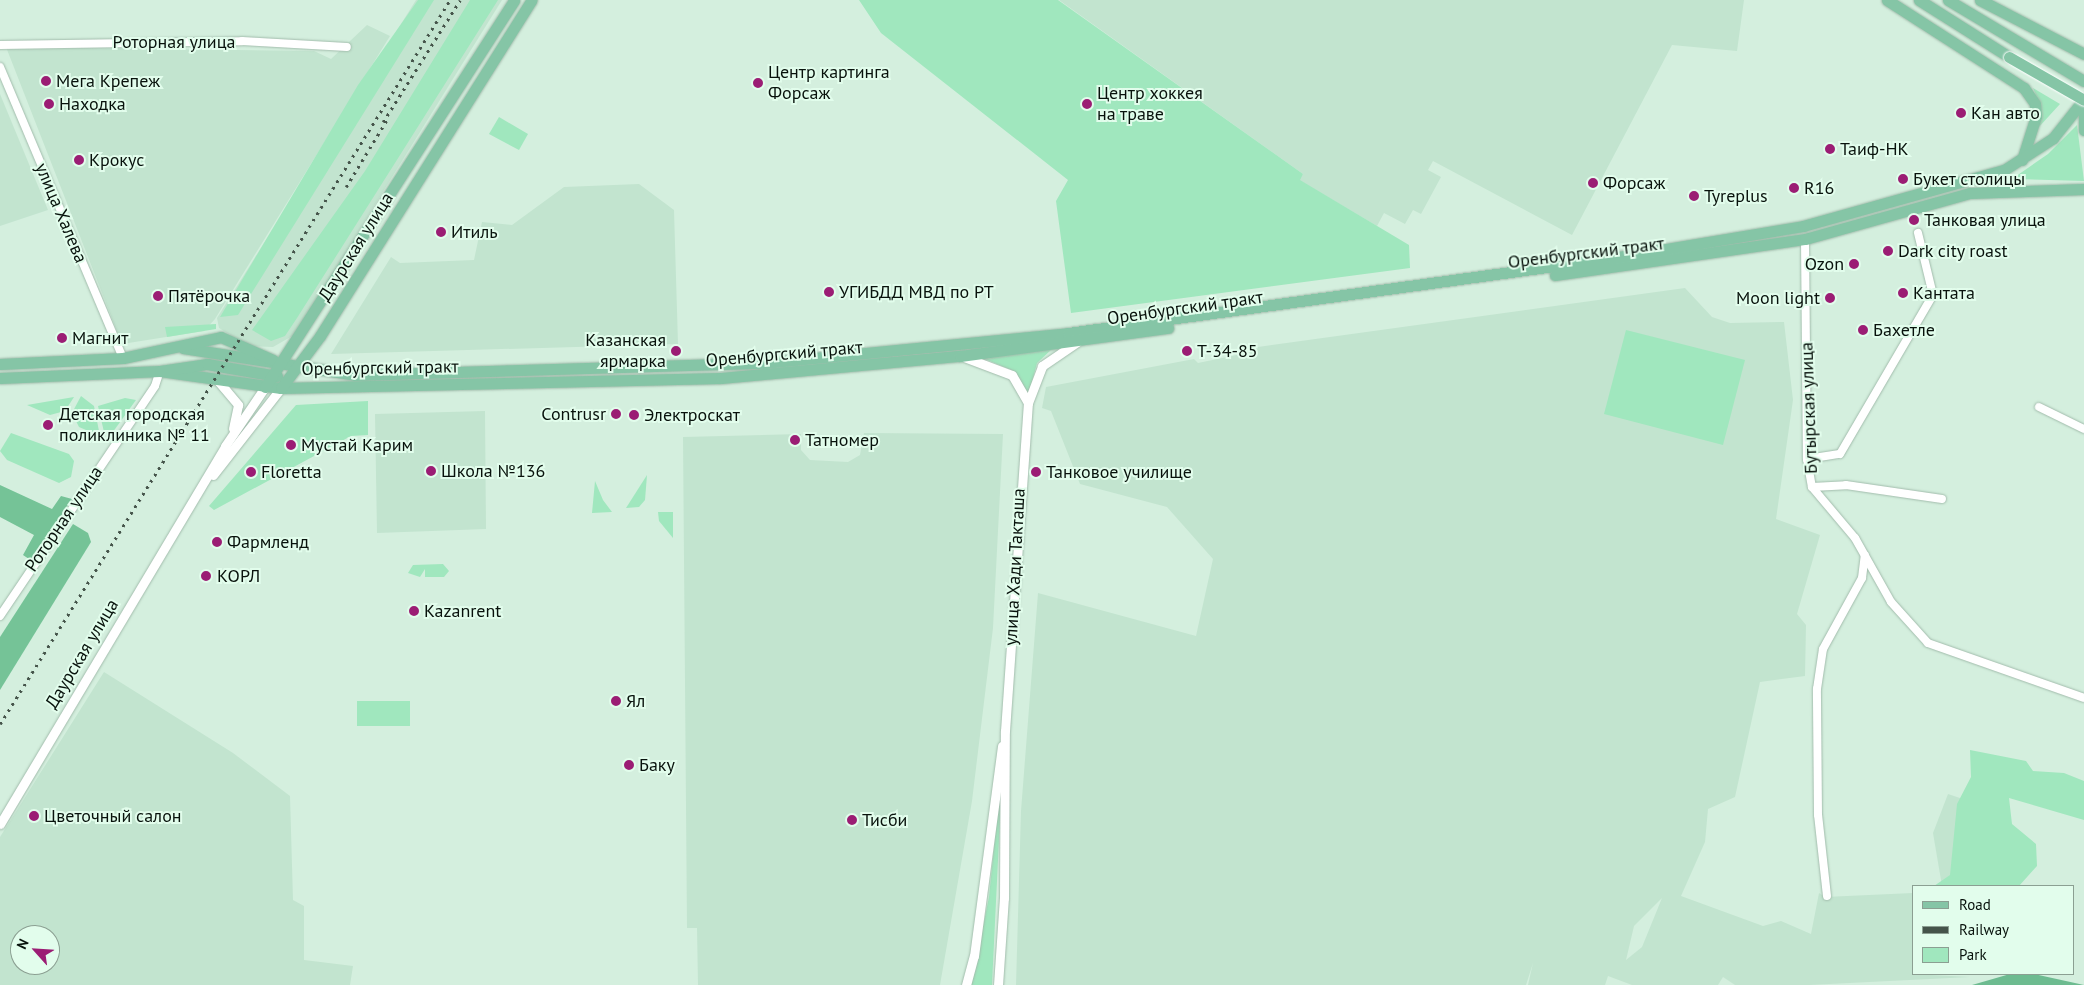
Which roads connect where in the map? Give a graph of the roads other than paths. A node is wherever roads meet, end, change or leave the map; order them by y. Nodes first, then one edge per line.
1 (514, 0) edge
2 (532, 0) edge
3 (1887, 0) edge
4 (1919, 0) edge
5 (1948, 0) edge
6 (1980, 0) edge
7 (0, 45) edge
8 (347, 47) dead end
9 (2084, 54) edge
10 (0, 67) edge
11 (2084, 81) edge
12 (2084, 99) edge
13 (2084, 106) edge
14 (2084, 130) edge
15 (2021, 162) junction
16 (2084, 189) edge
17 (1918, 233) dead end
18 (1805, 239) junction
19 (1082, 339) junction
20 (960, 356) junction
21 (123, 358) junction
22 (282, 363) junction
23 (0, 364) edge
24 (299, 366) junction
25 (160, 371) junction
26 (273, 376) junction
27 (0, 378) edge
28 (218, 382) junction
29 (266, 386) junction
30 (281, 388) junction
31 (1028, 403) junction
32 (2039, 407) dead end
33 (2084, 429) edge
34 (225, 446) junction
35 (1807, 459) junction
36 (1812, 487) junction
37 (1942, 499) dead end
38 (193, 501) junction
39 (1866, 555) junction
40 (0, 616) edge
41 (2084, 698) edge
42 (1005, 731) junction
43 (0, 824) edge
44 (1827, 896) dead end
45 (966, 985) edge
46 (998, 985) edge

1 - 22 main road, Даурская улица
2 - 24 main road, Даурская улица
3 - 15 main road
4 - 12 main road, bridge
5 - 11 main road
6 - 9 main road
7 - 8 street, Роторная улица
10 - 21 street, улица Халева
12 - 15 main road, Оренбургский тракт
13 - 14 main road
15 - 24 main road, Оренбургский тракт
16 - 18 main road, Оренбургский тракт
17 - 35 street
18 - 19 main road, Оренбургский тракт
18 - 35 street, Бутырская улица
19 - 20 main road, Оренбургский тракт
19 - 31 street, улица Хади Такташа
20 - 30 main road, Оренбургский тракт
20 - 31 street
21 - 22 main road, Оренбургский тракт
21 - 23 main road, Оренбургский тракт
22 - 24 main road, Оренбургский тракт
22 - 26 main road, Даурская улица
24 - 26 main road
24 - 30 main road, Даурская улица
25 - 26 main road
25 - 27 main road
25 - 28 main road, Оренбургский тракт
25 - 40 street, Роторная улица
26 - 29 main road, Даурская улица
28 - 29 main road, Оренбургский тракт
28 - 34 street
29 - 30 main road, Оренбургский тракт
29 - 34 street, Даурская улица
30 - 38 street, Даурская улица
31 - 42 street, улица Хади Такташа
32 - 33 street
34 - 38 street, Даурская улица
35 - 36 street, Бутырская улица
36 - 37 street
36 - 39 street, Бутырская улица
38 - 43 street, Даурская улица
39 - 41 street, Бутырская улица
39 - 44 street
42 - 45 street, улица Хади Такташа
42 - 46 street, улица Хади Такташа

